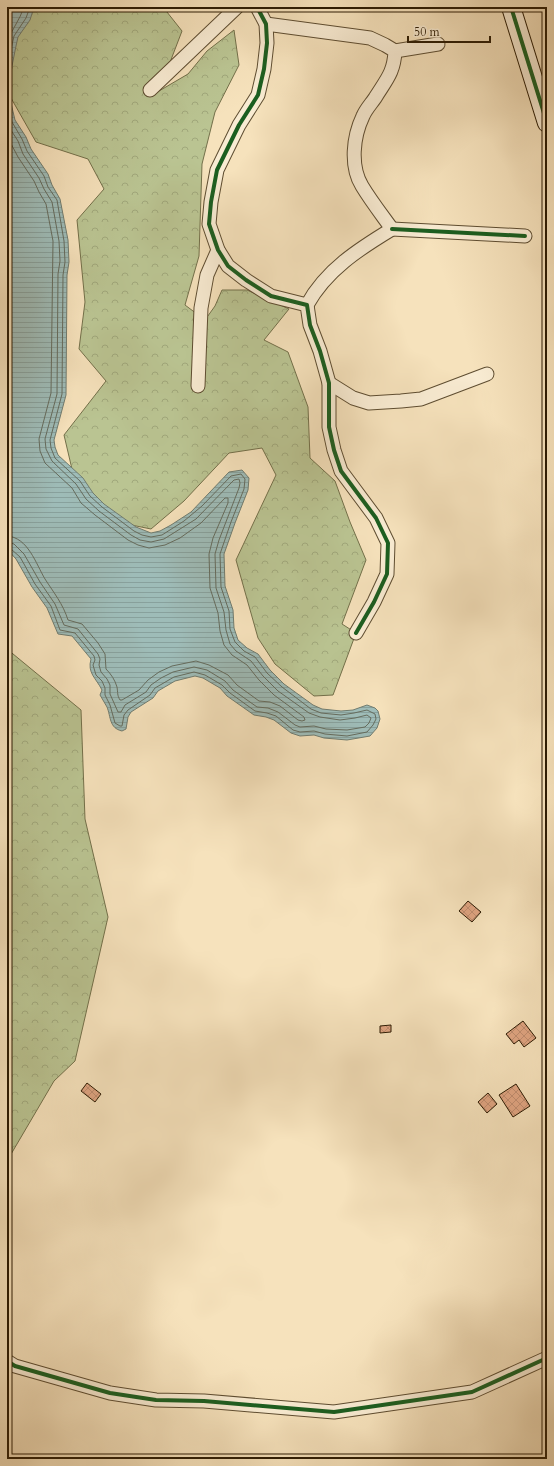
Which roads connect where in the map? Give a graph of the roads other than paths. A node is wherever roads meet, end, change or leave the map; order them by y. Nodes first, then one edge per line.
1 (237, 7) edge
2 (257, 7) edge
3 (511, 7) edge
4 (266, 24) junction
5 (438, 44) dead end
6 (395, 51) junction
7 (150, 90) dead end
8 (546, 113) edge
9 (392, 229) junction
10 (525, 236) dead end
11 (218, 250) junction
12 (307, 305) junction
13 (487, 374) dead end
14 (329, 383) junction
15 (198, 386) dead end
16 (356, 634) dead end
17 (547, 1358) edge
18 (7, 1361) edge

1 - 7 street
2 - 4 street
3 - 8 street
4 - 6 street
4 - 11 street
5 - 6 street
6 - 9 street
9 - 10 street
9 - 12 street
11 - 12 street
11 - 15 street
12 - 14 street
13 - 14 street
14 - 16 street
17 - 18 street

